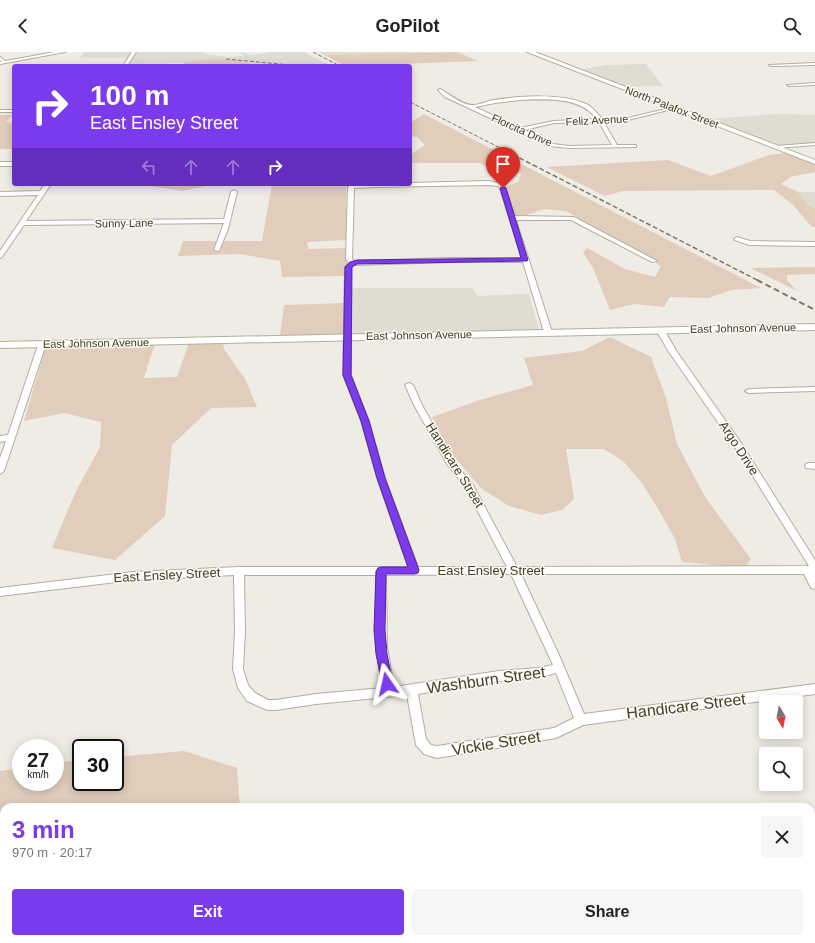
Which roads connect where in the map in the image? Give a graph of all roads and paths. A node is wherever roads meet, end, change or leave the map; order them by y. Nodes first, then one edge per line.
1 (63, 52) edge
2 (134, 52) edge
3 (530, 52) edge
4 (1, 61) edge
5 (126, 64) edge
6 (815, 64) edge
7 (771, 65) dead end
8 (790, 85) dead end
9 (814, 85) edge
10 (440, 90) dead end
11 (471, 107) junction
12 (674, 108) junction
13 (12, 111) edge
14 (0, 112) edge
15 (601, 121) junction
16 (519, 130) junction
17 (815, 144) edge
18 (615, 146) junction
19 (634, 146) dead end
20 (776, 147) junction
21 (815, 162) edge
22 (0, 164) edge
23 (12, 164) edge
24 (412, 185) edge
25 (47, 186) edge
26 (384, 186) edge
27 (234, 192) dead end
28 (42, 193) junction
29 (0, 194) edge
30 (512, 218) junction
31 (227, 221) junction
32 (22, 223) junction
33 (737, 239) dead end
34 (815, 244) edge
35 (218, 250) dead end
36 (0, 256) edge
37 (525, 260) junction
38 (654, 261) dead end
39 (352, 263) junction
40 (815, 327) edge
41 (660, 330) junction
42 (548, 332) junction
43 (347, 337) junction
44 (42, 344) junction
45 (0, 345) edge
46 (409, 385) dead end
47 (815, 389) edge
48 (749, 391) dead end
49 (0, 438) edge
50 (11, 438) junction
51 (0, 471) edge
52 (812, 569) edge
53 (414, 570) junction
54 (514, 570) junction
55 (381, 571) junction
56 (240, 572) junction
57 (815, 585) edge
58 (0, 592) edge
59 (559, 668) junction
60 (815, 689) edge
61 (412, 690) junction
62 (390, 693) junction
63 (578, 723) junction
64 (420, 741) joint

1 - 4 street
2 - 5 street
3 - 12 main road, North Palafox Street
6 - 7 street
8 - 9 street
10 - 11 street, Florcita Drive
11 - 15 street
11 - 16 street, Florcita Drive
12 - 15 street, Feliz Avenue
12 - 20 main road, North Palafox Street
13 - 14 street
15 - 16 street, Feliz Avenue
15 - 18 street
16 - 18 street, Florcita Drive
17 - 20 street
18 - 19 street, Florcita Drive
20 - 21 main road, North Palafox Street
22 - 23 street
24 - 30 street
25 - 28 street
26 - 39 street
27 - 31 street
28 - 29 street
28 - 32 street
30 - 37 street
30 - 38 street
31 - 32 street, Sunny Lane
31 - 35 street
32 - 36 street
33 - 34 street
37 - 39 street
37 - 42 street
39 - 43 street
40 - 41 main road, East Johnson Avenue
41 - 42 main road, East Johnson Avenue
41 - 52 street, Argo Drive
42 - 43 main road, East Johnson Avenue
43 - 44 main road, East Johnson Avenue
43 - 53 street
44 - 45 main road, East Johnson Avenue
44 - 50 street
46 - 54 street, Handicare Street
47 - 48 street
49 - 50 street
50 - 51 street
52 - 54 street, East Ensley Street
52 - 57 street, Argo Drive
53 - 54 street, East Ensley Street
53 - 55 street, East Ensley Street
54 - 59 street, Handicare Street
55 - 56 street, East Ensley Street
55 - 62 street
56 - 58 street, East Ensley Street
56 - 62 street, Washburn Street
59 - 61 street, Washburn Street
59 - 63 street, Handicare Street
60 - 63 street, Handicare Street
61 - 62 street, Washburn Street
61 - 64 street, Washburn Street
63 - 64 street, Vickie Street

